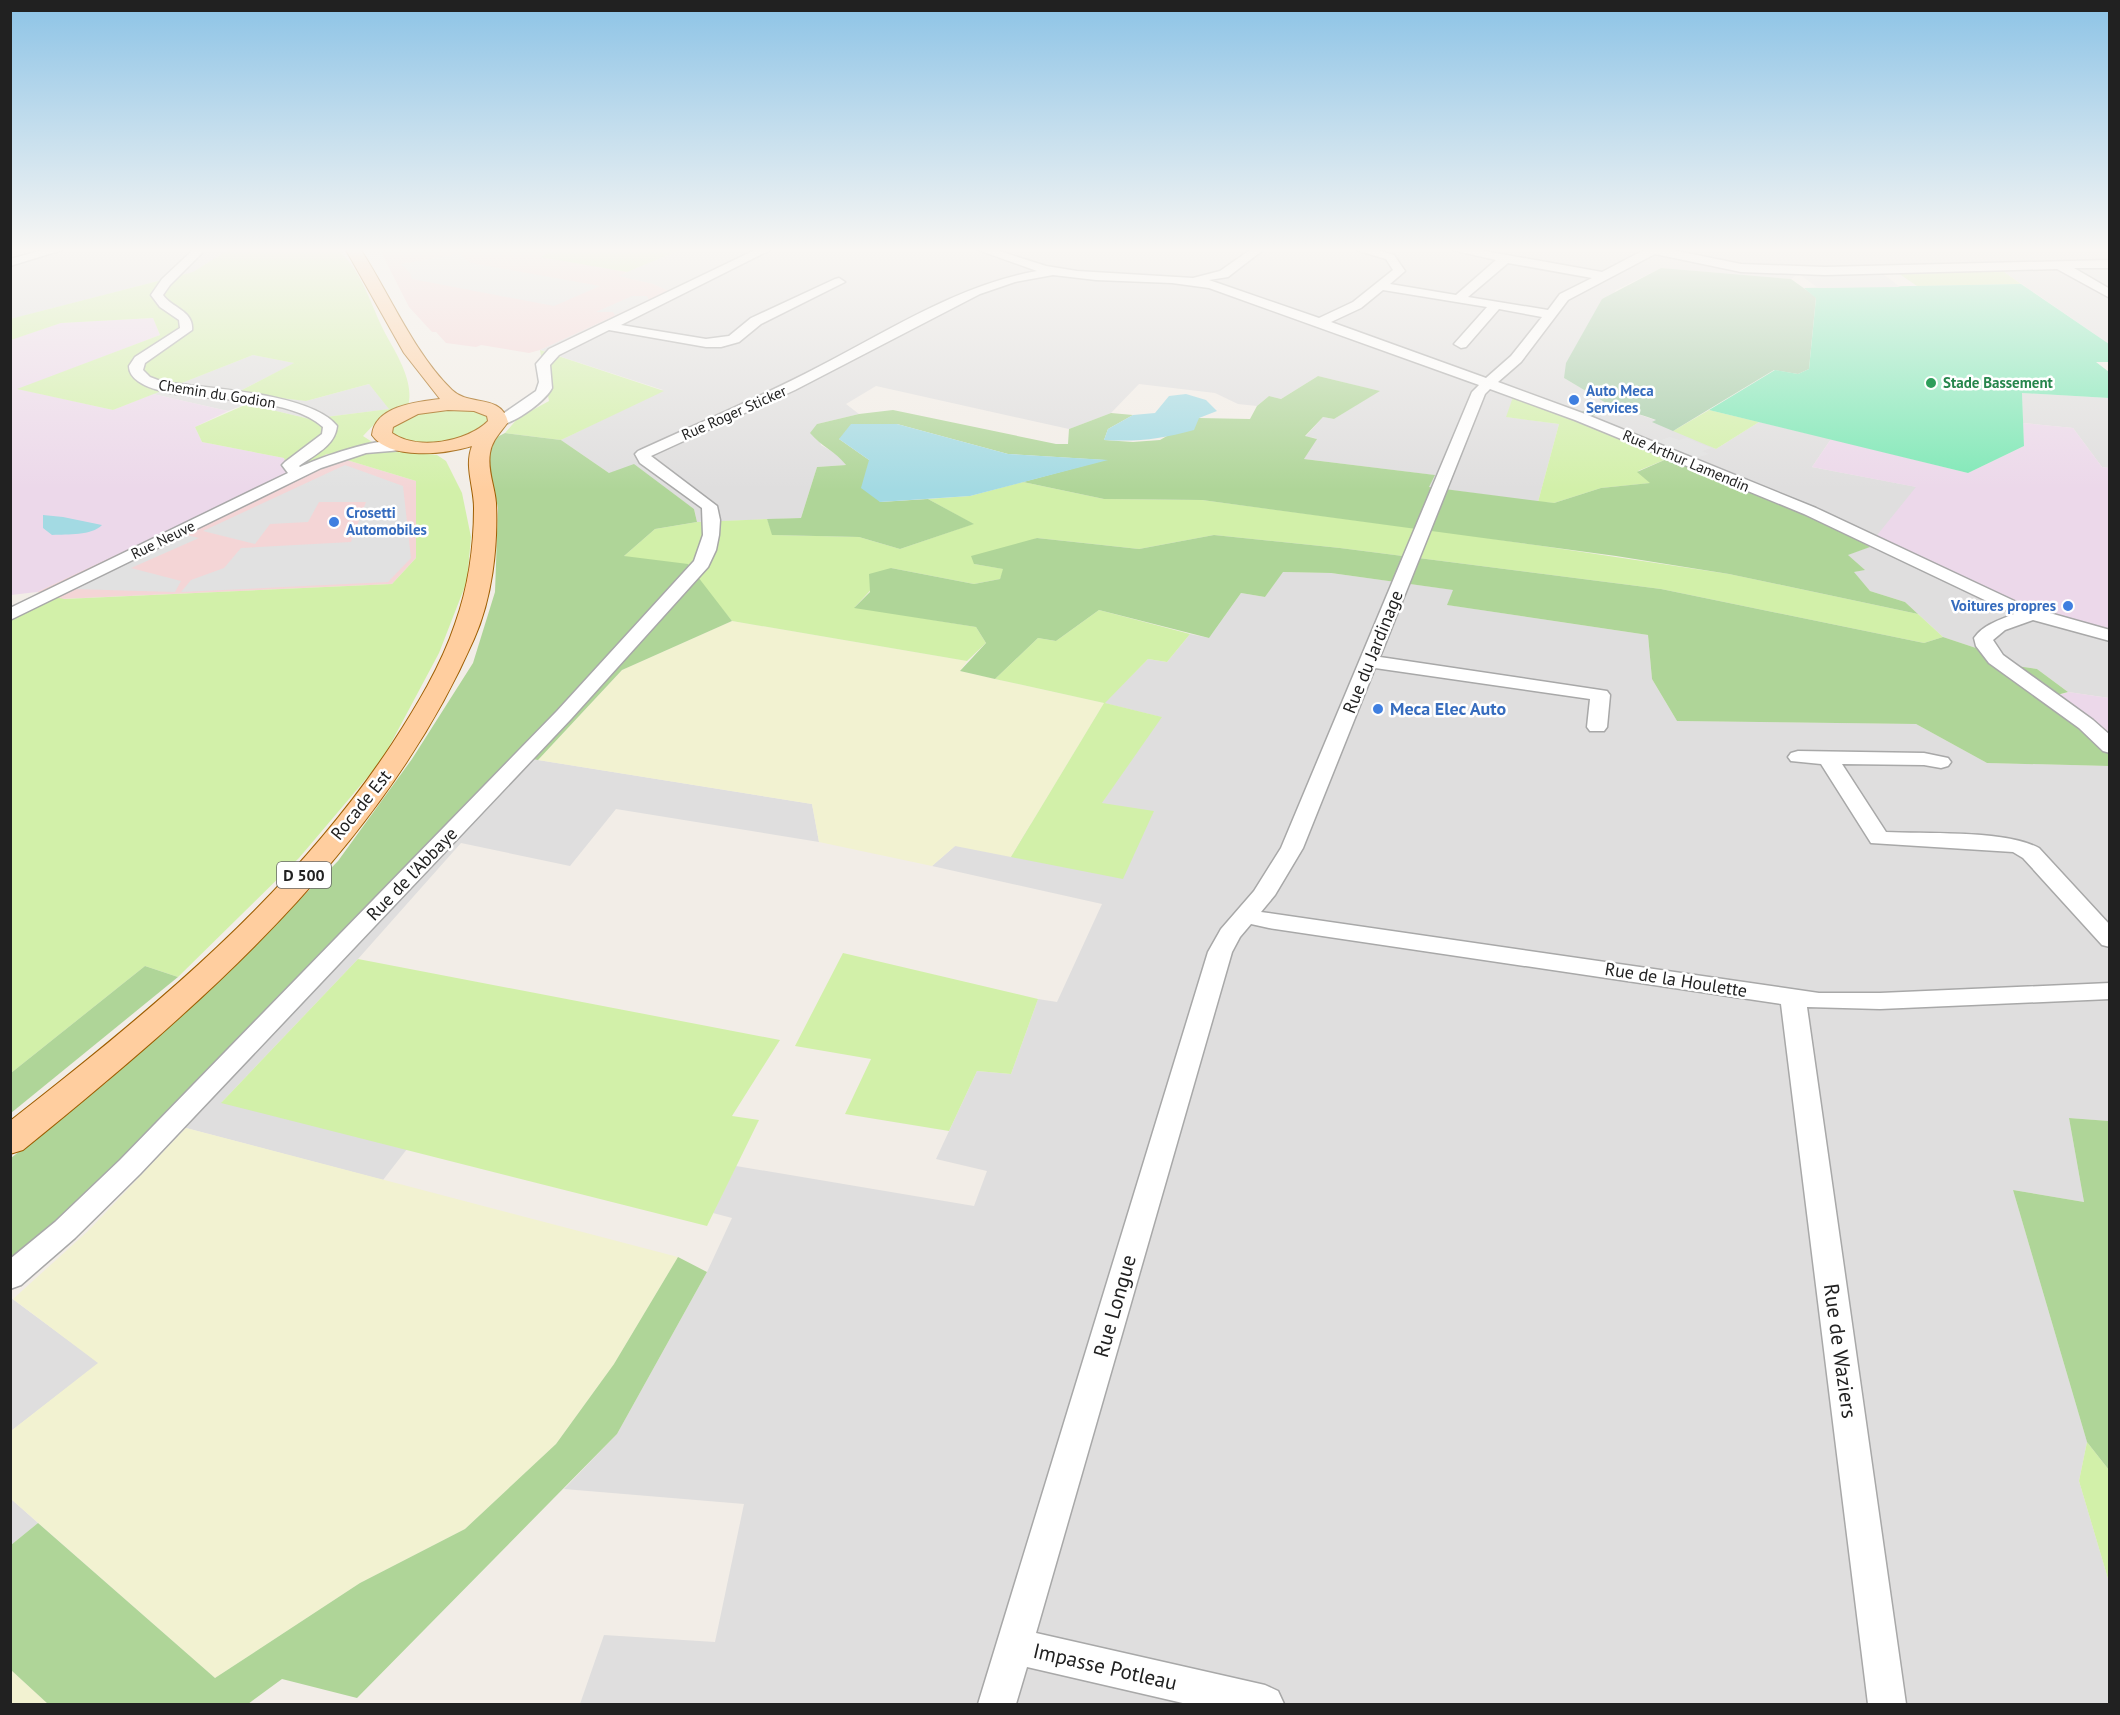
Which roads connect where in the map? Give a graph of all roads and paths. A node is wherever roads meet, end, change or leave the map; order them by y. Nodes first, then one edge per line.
1 (186, 330) edge
2 (400, 330) edge
3 (598, 330) edge
4 (630, 330) edge
5 (745, 330) edge
6 (900, 330) edge
7 (1339, 330) edge
8 (1474, 330) edge
9 (1538, 330) edge
10 (1461, 344) dead end
11 (409, 345) junction
12 (1489, 383) junction
13 (540, 394) junction
14 (469, 405) junction
15 (411, 410) junction
16 (383, 425) junction
17 (494, 427) junction
18 (402, 445) junction
19 (426, 447) junction
20 (643, 454) joint
21 (308, 469) junction
22 (483, 530) junction
23 (2031, 614) junction
24 (10, 615) edge
25 (2109, 636) edge
26 (1369, 661) junction
27 (1597, 727) dead end
28 (2109, 747) edge
29 (1798, 757) dead end
30 (1827, 757) junction
31 (1941, 762) dead end
32 (1246, 915) junction
33 (2109, 940) edge
34 (2109, 991) edge
35 (1793, 998) junction
36 (10, 1141) edge
37 (10, 1277) edge
38 (1014, 1646) junction
39 (997, 1704) edge
40 (1265, 1704) edge
41 (1887, 1704) edge

1 - 21 street, Chemin du Godion
2 - 11 main road
3 - 13 street
4 - 5 street
6 - 20 street, Rue Roger Sticker
7 - 12 street, Rue Arthur Lamendin
8 - 10 street
9 - 12 street, Rue du Jardinage
11 - 14 main road
11 - 15 main road
12 - 23 street, Rue Arthur Lamendin
12 - 26 street, Rue du Jardinage
13 - 14 street
13 - 17 street
14 - 15 main road
14 - 17 main road
15 - 16 main road
16 - 18 main road
16 - 21 street, Rue Neuve
17 - 19 main road
17 - 22 main road, D 500
18 - 19 main road
18 - 21 street, Rue Neuve
19 - 22 main road, D 500
20 - 37 street, Rue de l'Abbaye
21 - 24 street, Rue Neuve
22 - 36 main road, Rocade Est / D 500
23 - 25 street, Rue Arthur Lamendin
23 - 28 street
26 - 27 street
26 - 32 street, Rue du Jardinage
29 - 30 street
30 - 31 street
30 - 33 street
32 - 35 street, Rue de la Houlette
32 - 38 street, Rue Longue
34 - 35 street, Rue de la Houlette
35 - 41 street, Rue de Waziers
38 - 39 street, Rue Longue
38 - 40 street, Impasse Potleau

